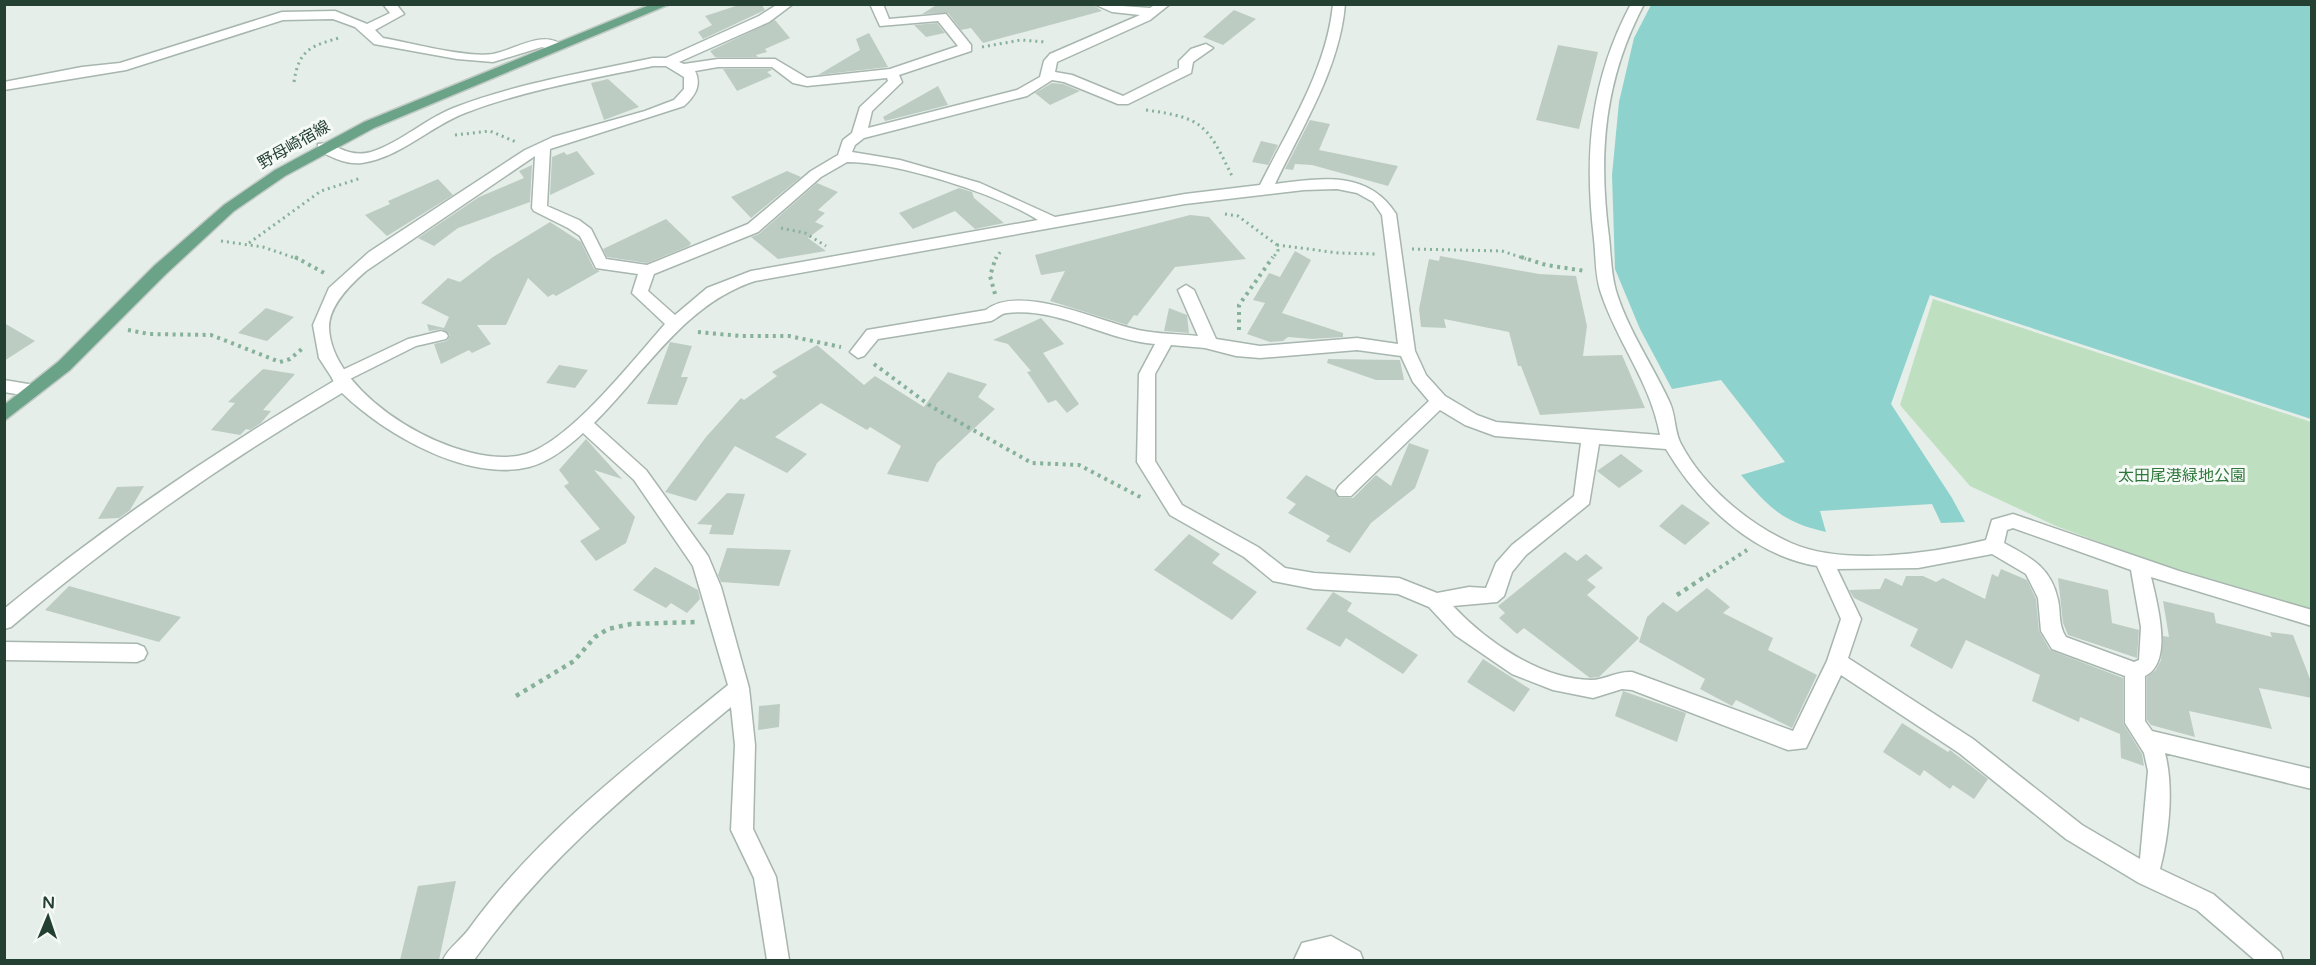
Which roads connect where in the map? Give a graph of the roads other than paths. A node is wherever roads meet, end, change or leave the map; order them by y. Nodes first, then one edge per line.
1 (389, 4) edge
2 (664, 4) edge
3 (788, 4) edge
4 (876, 4) edge
5 (1100, 4) edge
6 (1339, 4) edge
7 (1638, 4) edge
8 (1158, 9) edge
9 (367, 29) junction
10 (556, 47) junction
11 (1206, 48) dead end
12 (668, 62) junction
13 (685, 68) junction
14 (892, 73) junction
15 (1049, 75) junction
16 (4, 86) edge
17 (859, 135) junction
18 (323, 147) junction
19 (543, 147) junction
20 (844, 157) junction
21 (1266, 189) junction
22 (1052, 222) junction
23 (648, 270) junction
24 (1186, 290) dead end
25 (674, 323) junction
26 (441, 336) dead end
27 (1166, 339) junction
28 (1209, 343) junction
29 (1407, 351) junction
30 (858, 352) road end
31 (341, 381) junction
32 (4, 386) edge
33 (34, 391) junction
34 (1439, 401) junction
35 (4, 415) edge
36 (582, 424) junction
37 (1590, 435) junction
38 (1671, 442) junction
39 (1345, 491) dead end
40 (1994, 546) junction
41 (1822, 557) junction
42 (2139, 564) junction
43 (1436, 601) junction
44 (2312, 618) edge
45 (4, 621) edge
46 (4, 651) edge
47 (137, 653) dead end
48 (1837, 662) junction
49 (2135, 671) junction
50 (739, 688) junction
51 (2147, 739) junction
52 (2312, 779) edge
53 (2147, 875) junction
54 (455, 960) edge
55 (778, 960) edge
56 (1305, 960) edge
57 (1352, 960) edge
58 (2272, 960) edge

1 - 9 street
2 - 10 main road, 野母崎宿線
3 - 12 street
4 - 14 street
5 - 8 street
6 - 21 street
7 - 38 street
8 - 15 street
9 - 10 street
9 - 16 street
10 - 18 main road, 野母崎宿線
11 - 15 street
12 - 13 street
12 - 18 street
13 - 14 street
13 - 19 street
14 - 17 street
15 - 17 street
17 - 20 street
18 - 33 main road, 野母崎宿線
19 - 23 street
19 - 31 street
20 - 22 street
20 - 23 street
21 - 22 street
21 - 29 street
22 - 25 street
23 - 25 street
24 - 28 street
25 - 36 street
26 - 31 lane
27 - 28 street
27 - 30 street
27 - 43 street
28 - 29 street
29 - 34 street
31 - 36 street
31 - 45 street
32 - 33 street
33 - 35 main road, 野母崎宿線
34 - 37 street
34 - 39 street
36 - 50 street
37 - 38 street
37 - 43 street
38 - 41 street
40 - 41 street
40 - 42 street
40 - 49 street
41 - 48 street
42 - 44 street
42 - 49 street
43 - 48 street
46 - 47 street
48 - 53 street
49 - 51 street
50 - 54 street
50 - 55 street
51 - 52 street
51 - 53 street
53 - 58 street
56 - 57 street

